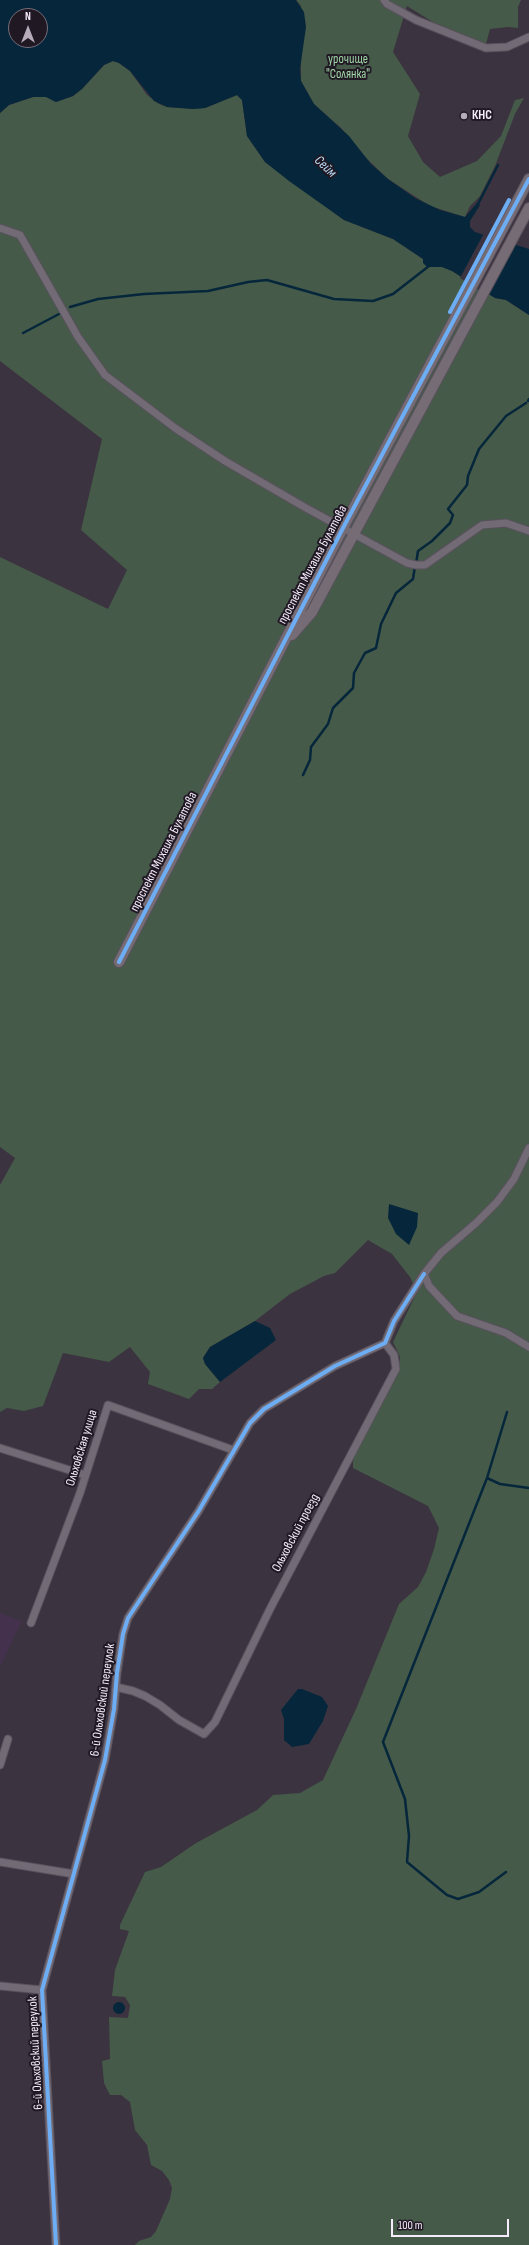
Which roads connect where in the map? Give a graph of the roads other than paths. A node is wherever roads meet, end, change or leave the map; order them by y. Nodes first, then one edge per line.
1 (384, 0) edge
2 (529, 37) edge
3 (529, 179) edge
4 (527, 212) edge
5 (0, 228) edge
6 (343, 528) junction
7 (529, 531) edge
8 (355, 535) junction
9 (281, 647) junction
10 (119, 962) dead end
11 (529, 1148) edge
12 (424, 1274) junction
13 (385, 1343) junction
14 (529, 1347) edge
15 (0, 1448) edge
16 (233, 1450) junction
17 (86, 1475) junction
18 (31, 1623) dead end
19 (116, 1687) junction
20 (8, 1739) dead end
21 (0, 1765) edge
22 (0, 1862) edge
23 (74, 1874) junction
24 (0, 1986) edge
25 (42, 1990) junction
26 (56, 2245) edge

1 - 2 street
3 - 6 street, проспект Михаила Булатова
4 - 8 street, проспект Михаила Булатова
5 - 6 street
6 - 8 street
6 - 9 street, проспект Михаила Булатова
7 - 8 street
8 - 9 street, проспект Михаила Булатова
9 - 10 street, проспект Михаила Булатова
11 - 12 street
12 - 13 street
12 - 14 street
13 - 16 street, 6-й Ольховский переулок
13 - 19 street, Ольховский проезд
15 - 17 street
16 - 17 street, Ольховская улица
16 - 19 street, 6-й Ольховский переулок
17 - 18 street, Ольховская улица
19 - 23 street, 6-й Ольховский переулок
20 - 21 street
22 - 23 street
23 - 25 street, 6-й Ольховский переулок
24 - 25 street
25 - 26 street, 6-й Ольховский переулок

